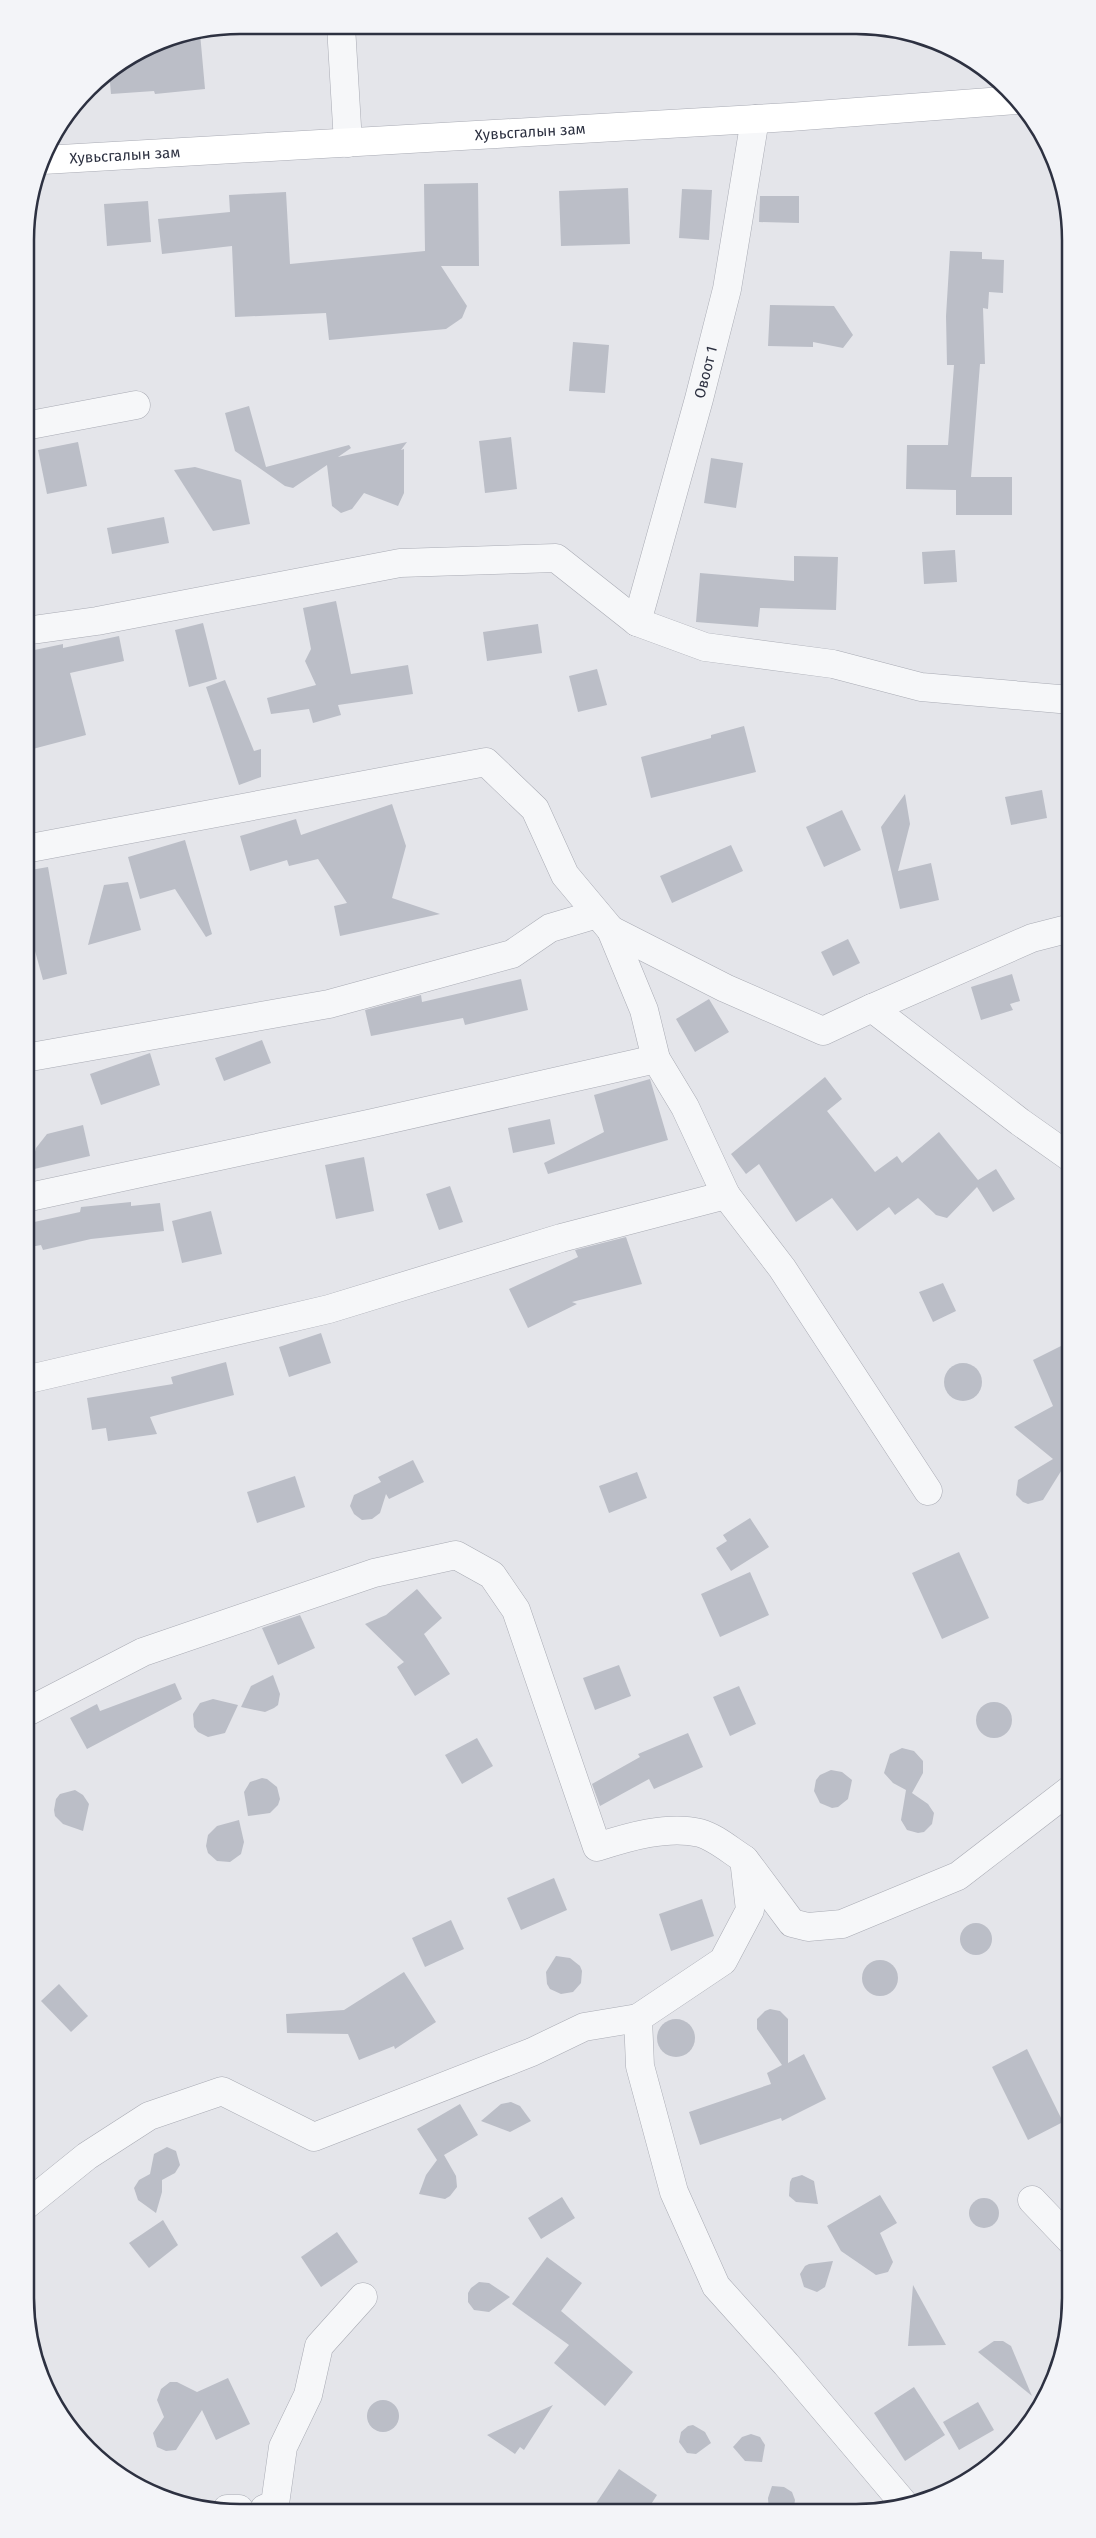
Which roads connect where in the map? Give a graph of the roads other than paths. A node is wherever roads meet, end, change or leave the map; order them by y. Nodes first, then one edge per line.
1 (341, 34) edge
2 (1008, 101) edge
3 (756, 119) junction
4 (348, 143) junction
5 (50, 160) edge
6 (136, 405) dead end
7 (34, 424) edge
8 (637, 622) junction
9 (34, 630) edge
10 (1062, 699) edge
11 (34, 847) edge
12 (604, 922) junction
13 (1062, 930) edge
14 (872, 1008) junction
15 (34, 1056) edge
16 (656, 1059) junction
17 (1062, 1152) edge
18 (726, 1195) junction
19 (34, 1196) edge
20 (34, 1378) edge
21 (928, 1491) dead end
22 (34, 1708) edge
23 (1062, 1796) edge
24 (744, 1859) junction
25 (638, 2018) junction
26 (34, 2199) edge
27 (1032, 2200) dead end
28 (1062, 2232) edge
29 (363, 2297) dead end
30 (900, 2499) edge
31 (275, 2504) edge

1 - 4 street
2 - 3 main road, Хувьсгалын зам
3 - 4 main road, Хувьсгалын зам
3 - 8 street, Овоот 1
4 - 5 main road, Хувьсгалын зам
6 - 7 street
8 - 9 street
8 - 10 street
11 - 12 street
12 - 14 street
12 - 15 street
12 - 16 street
13 - 14 street
14 - 17 street
16 - 18 street
16 - 19 street
18 - 20 street
18 - 21 street
22 - 24 street
23 - 24 street
24 - 25 street
25 - 26 street
25 - 30 street
27 - 28 street
29 - 31 street

